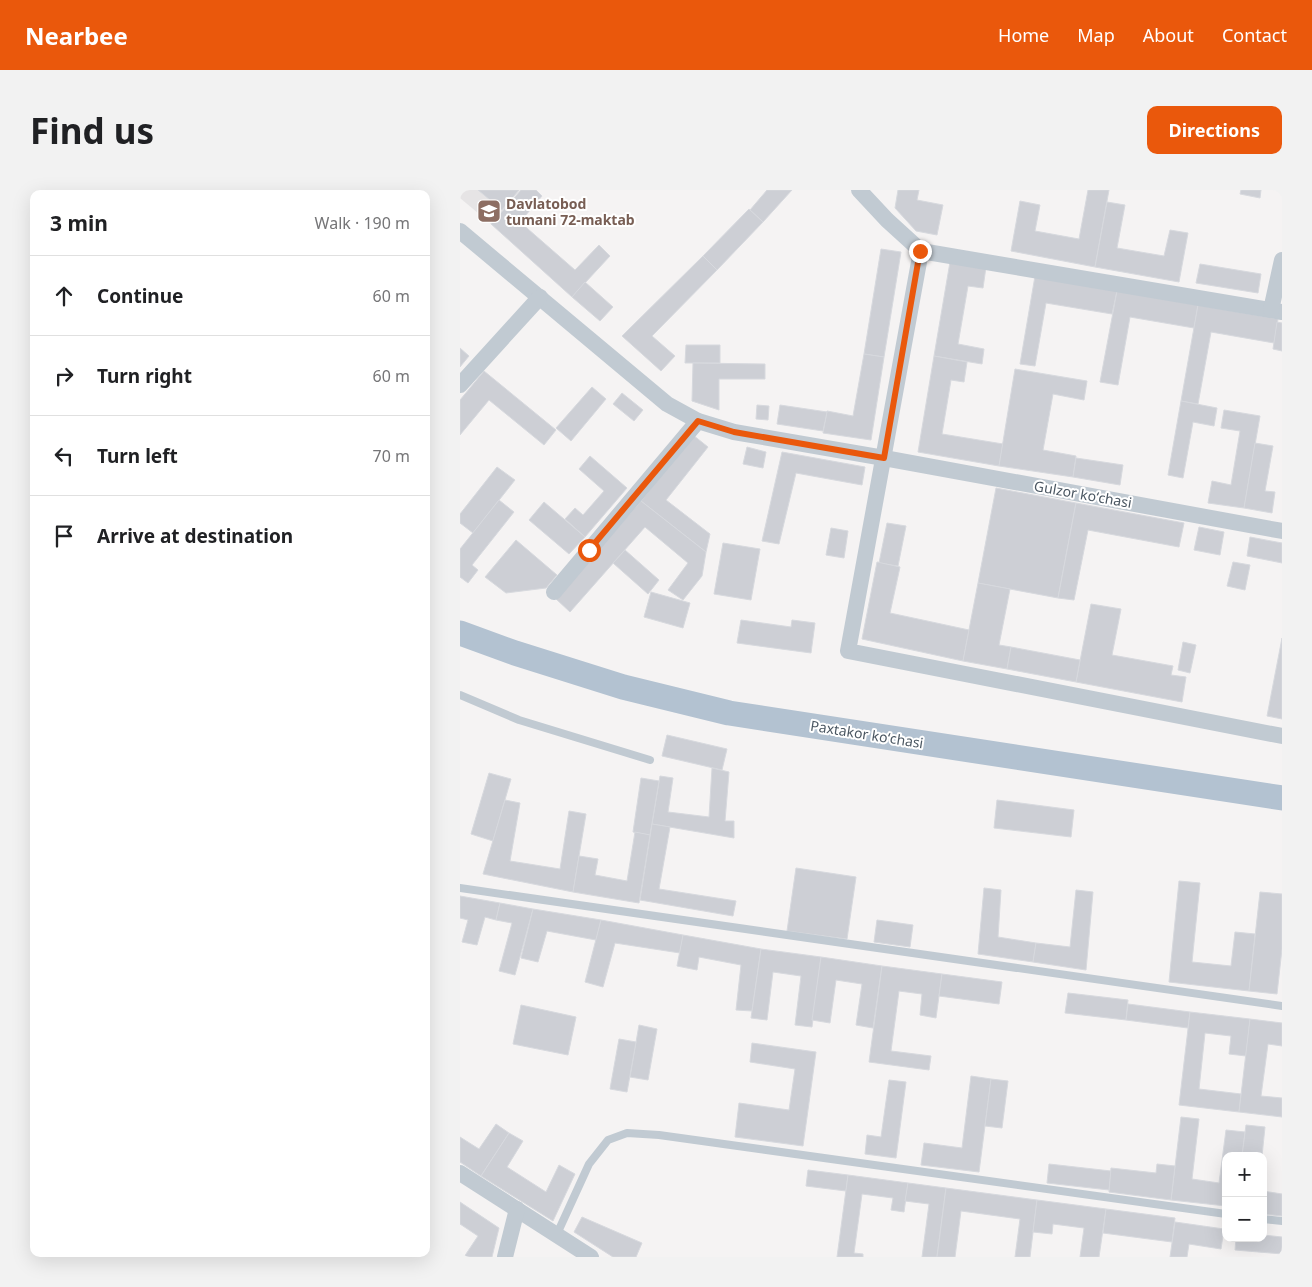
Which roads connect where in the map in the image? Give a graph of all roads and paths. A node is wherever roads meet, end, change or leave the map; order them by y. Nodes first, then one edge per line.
1 (859, 190) edge
2 (460, 231) edge
3 (920, 251) junction
4 (1282, 260) edge
5 (540, 296) junction
6 (1276, 312) edge
7 (460, 385) edge
8 (698, 421) junction
9 (884, 458) junction
10 (1282, 531) edge
11 (554, 592) dead end
12 (460, 633) edge
13 (460, 695) edge
14 (1282, 736) edge
15 (650, 760) dead end
16 (1282, 798) edge
17 (460, 888) edge
18 (1282, 1006) edge
19 (460, 1173) edge
20 (517, 1209) junction
21 (1222, 1213) edge
22 (1267, 1219) edge
23 (1282, 1221) edge
24 (557, 1234) junction
25 (506, 1257) edge
26 (591, 1257) edge

1 - 3 street
2 - 5 street, Gulzor koʻchasi
3 - 6 street
3 - 9 street
4 - 6 street
5 - 7 street
5 - 8 street, Gulzor koʻchasi
8 - 9 street, Gulzor koʻchasi
8 - 11 street
9 - 10 street, Gulzor koʻchasi
9 - 14 street
12 - 16 main road, Paxtakor koʻchasi
13 - 15 lane
17 - 18 lane
19 - 20 street
20 - 24 street
20 - 25 street
21 - 24 lane
22 - 23 lane
24 - 26 street

